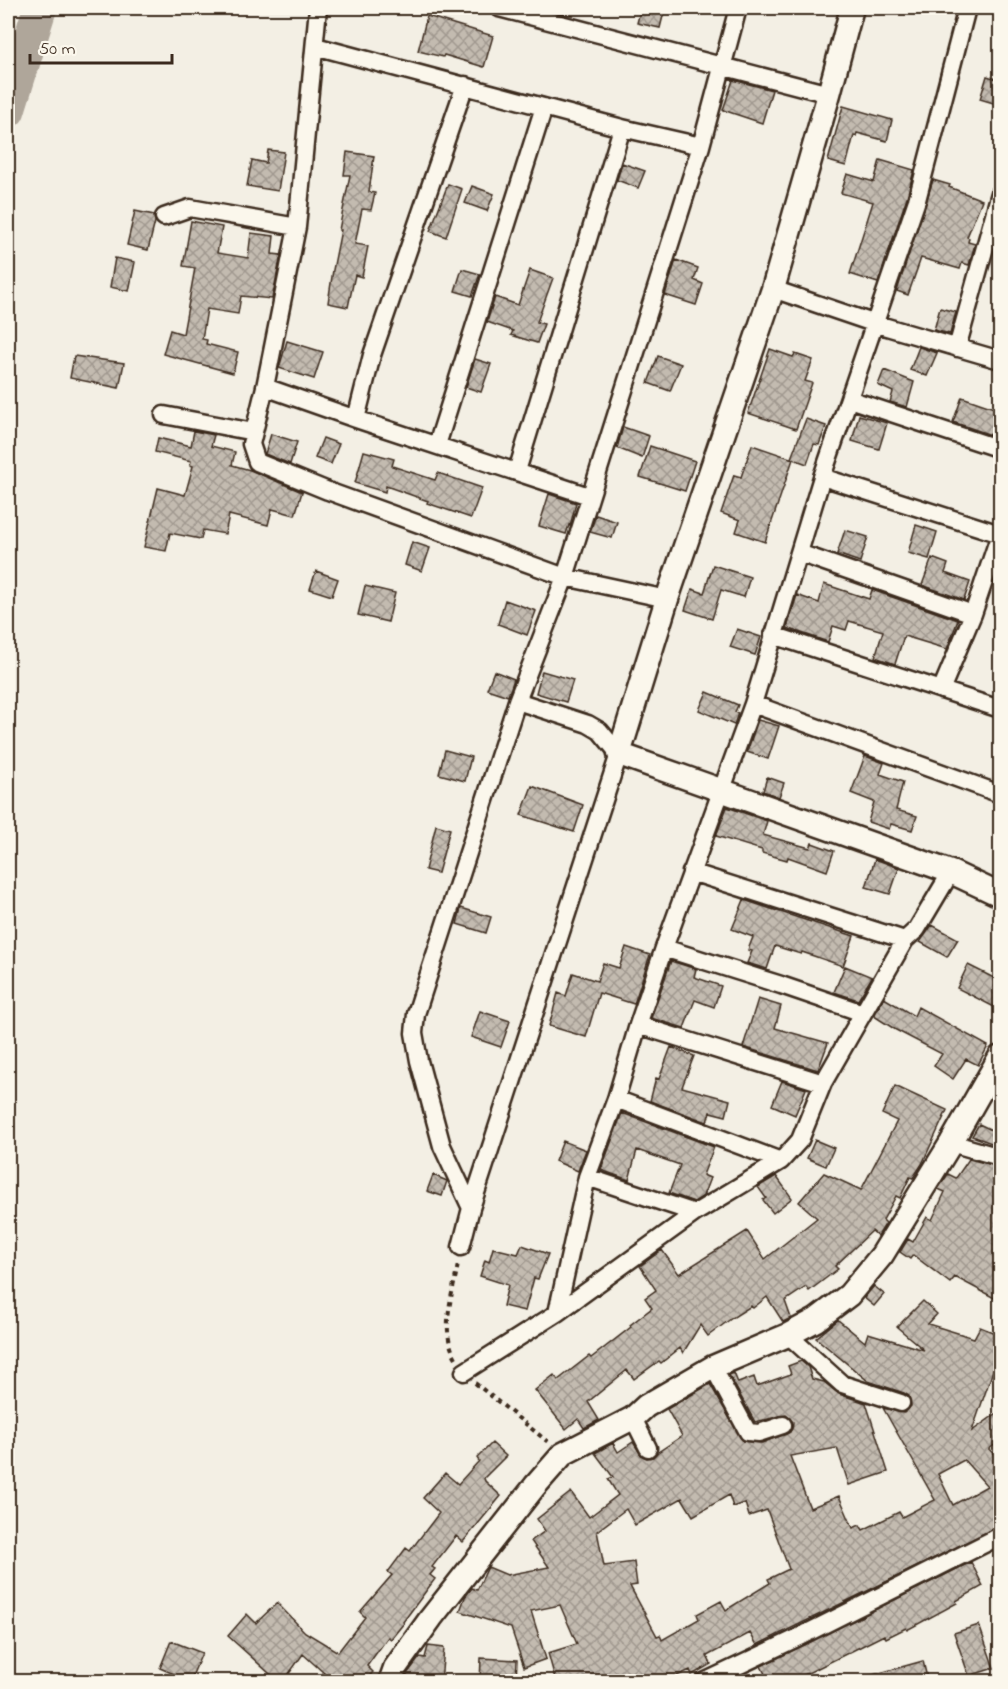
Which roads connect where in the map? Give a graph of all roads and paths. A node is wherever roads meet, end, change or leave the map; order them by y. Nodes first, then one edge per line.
1 (318, 8) edge
2 (500, 8) edge
3 (738, 8) edge
4 (852, 8) edge
5 (967, 8) edge
6 (315, 46) junction
7 (722, 66) junction
8 (465, 85) junction
9 (829, 94) junction
10 (544, 107) junction
11 (622, 128) junction
12 (701, 146) junction
13 (1000, 193) edge
14 (164, 217) dead end
15 (297, 227) junction
16 (773, 289) junction
17 (873, 323) junction
18 (957, 348) junction
19 (1000, 360) edge
20 (265, 387) junction
21 (849, 399) junction
22 (164, 415) dead end
23 (356, 419) junction
24 (254, 432) junction
25 (437, 445) junction
26 (1000, 449) edge
27 (517, 471) junction
28 (822, 477) junction
29 (589, 496) junction
30 (1000, 534) edge
31 (799, 554) junction
32 (564, 577) junction
33 (667, 599) junction
34 (973, 614) junction
35 (773, 635) junction
36 (941, 690) junction
37 (517, 701) junction
38 (753, 704) junction
39 (1000, 710) edge
40 (619, 754) junction
41 (722, 789) junction
42 (1000, 794) edge
43 (692, 872) junction
44 (951, 872) junction
45 (1000, 895) edge
46 (905, 940) junction
47 (664, 948) junction
48 (863, 1013) junction
49 (638, 1025) junction
50 (1000, 1057) edge
51 (823, 1083) junction
52 (616, 1100) junction
53 (951, 1143) junction
54 (1000, 1157) edge
55 (781, 1161) junction
56 (587, 1177) junction
57 (471, 1208) junction
58 (695, 1213) junction
59 (461, 1247) joint
60 (557, 1314) junction
61 (788, 1335) junction
62 (713, 1367) junction
63 (464, 1372) junction
64 (901, 1403) dead end
65 (633, 1418) junction
66 (783, 1425) dead end
67 (648, 1448) dead end
68 (563, 1454) junction
69 (1000, 1536) edge
70 (390, 1682) edge
71 (704, 1682) edge

1 - 6 street
2 - 7 street
3 - 7 street
4 - 9 street
5 - 17 street
6 - 8 street
6 - 15 street
7 - 9 street
7 - 12 street
8 - 10 street
8 - 23 street
9 - 16 street
10 - 11 street
10 - 25 street
11 - 12 street
11 - 27 street
12 - 29 street
13 - 18 street
14 - 15 street
15 - 20 street
16 - 17 street
16 - 33 street
17 - 18 street
17 - 21 street
18 - 19 street
20 - 23 street
20 - 24 street
21 - 26 street
21 - 28 street
22 - 24 street
23 - 25 street
24 - 32 street
25 - 27 street
27 - 29 street
28 - 30 street
28 - 31 street
29 - 32 street
30 - 34 street
31 - 34 street
31 - 35 street
32 - 33 street
32 - 37 street
33 - 40 street
34 - 36 street
35 - 36 street
35 - 38 street
36 - 39 street
37 - 40 street
37 - 57 street
38 - 41 street
38 - 42 street
40 - 41 street
40 - 57 street
41 - 43 street
41 - 44 street
43 - 46 street
43 - 47 street
44 - 45 street
44 - 46 street
46 - 48 street
47 - 48 street
47 - 49 street
48 - 51 street
49 - 51 street
49 - 52 street
50 - 53 street
51 - 55 street
52 - 55 street
52 - 56 street
53 - 54 street
53 - 61 street
55 - 58 street
56 - 58 street
56 - 60 street
57 - 59 street
58 - 60 street
59 - 63 path
60 - 63 street
61 - 62 street
61 - 64 street
62 - 65 street
62 - 66 street
63 - 68 path
65 - 67 street
65 - 68 street
68 - 70 street
69 - 71 street

